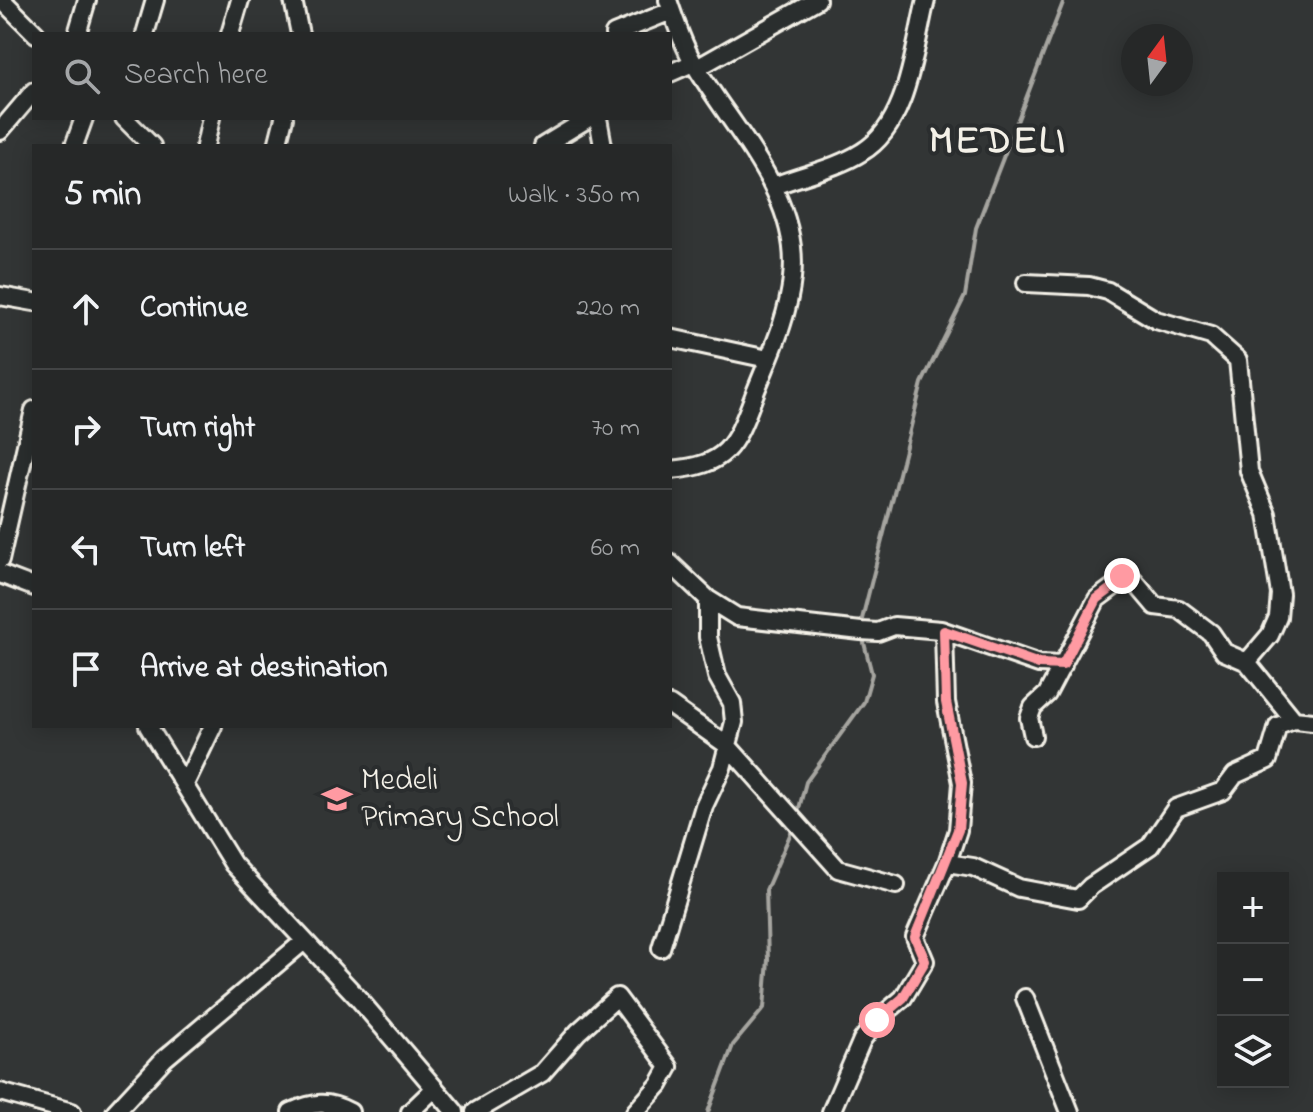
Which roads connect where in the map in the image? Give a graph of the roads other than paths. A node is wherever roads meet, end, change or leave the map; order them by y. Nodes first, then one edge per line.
1 (2, 0) edge
2 (87, 0) edge
3 (155, 0) edge
4 (240, 0) edge
5 (293, 0) edge
6 (817, 0) edge
7 (926, 0) edge
8 (670, 5) edge
9 (34, 32) edge
10 (78, 32) edge
11 (146, 32) edge
12 (231, 32) edge
13 (300, 32) edge
14 (618, 32) edge
15 (695, 66) junction
16 (672, 72) edge
17 (32, 93) edge
18 (83, 120) edge
19 (126, 120) edge
20 (211, 120) edge
21 (284, 120) edge
22 (586, 120) edge
23 (598, 120) edge
24 (0, 131) edge
25 (75, 144) edge
26 (150, 144) edge
27 (205, 144) edge
28 (278, 144) edge
29 (546, 144) edge
30 (603, 144) edge
31 (774, 186) junction
32 (1026, 283) dead end
33 (0, 296) edge
34 (32, 300) edge
35 (672, 338) edge
36 (768, 359) junction
37 (32, 419) edge
38 (672, 470) edge
39 (0, 560) edge
40 (672, 565) edge
41 (0, 574) edge
42 (32, 586) edge
43 (708, 599) junction
44 (944, 631) junction
45 (1247, 662) junction
46 (1063, 665) junction
47 (672, 706) edge
48 (1294, 720) junction
49 (1313, 722) edge
50 (149, 728) edge
51 (212, 728) edge
52 (1033, 736) dead end
53 (728, 746) junction
54 (185, 784) junction
55 (947, 863) junction
56 (896, 885) dead end
57 (303, 942) junction
58 (661, 948) dead end
59 (1025, 998) dead end
60 (433, 1090) junction
61 (0, 1092) edge
62 (72, 1112) edge
63 (115, 1112) edge
64 (291, 1112) edge
65 (350, 1112) edge
66 (410, 1112) edge
67 (455, 1112) edge
68 (475, 1112) edge
69 (635, 1112) edge
70 (831, 1112) edge
71 (1070, 1112) edge

1 - 9 street
2 - 10 street
3 - 11 street
4 - 12 street
5 - 13 street
6 - 15 street
7 - 31 street
8 - 14 street
8 - 15 street
15 - 16 street
15 - 31 street
17 - 24 street
18 - 25 street
19 - 26 street
20 - 27 street
21 - 28 street
22 - 29 street
23 - 30 street
31 - 36 street
32 - 45 street
33 - 34 street
35 - 36 street
36 - 38 street
37 - 39 street
40 - 43 street
41 - 42 street
43 - 44 street
43 - 53 street
44 - 46 street
44 - 55 street
45 - 46 street
45 - 48 street
46 - 52 street
47 - 53 street
48 - 49 street
48 - 55 street
50 - 54 street
51 - 54 street
53 - 56 street
53 - 58 street
54 - 57 street
55 - 70 street
57 - 60 street
57 - 63 street
59 - 71 street
60 - 66 street
60 - 67 street
61 - 62 street
64 - 65 street
68 - 69 street

